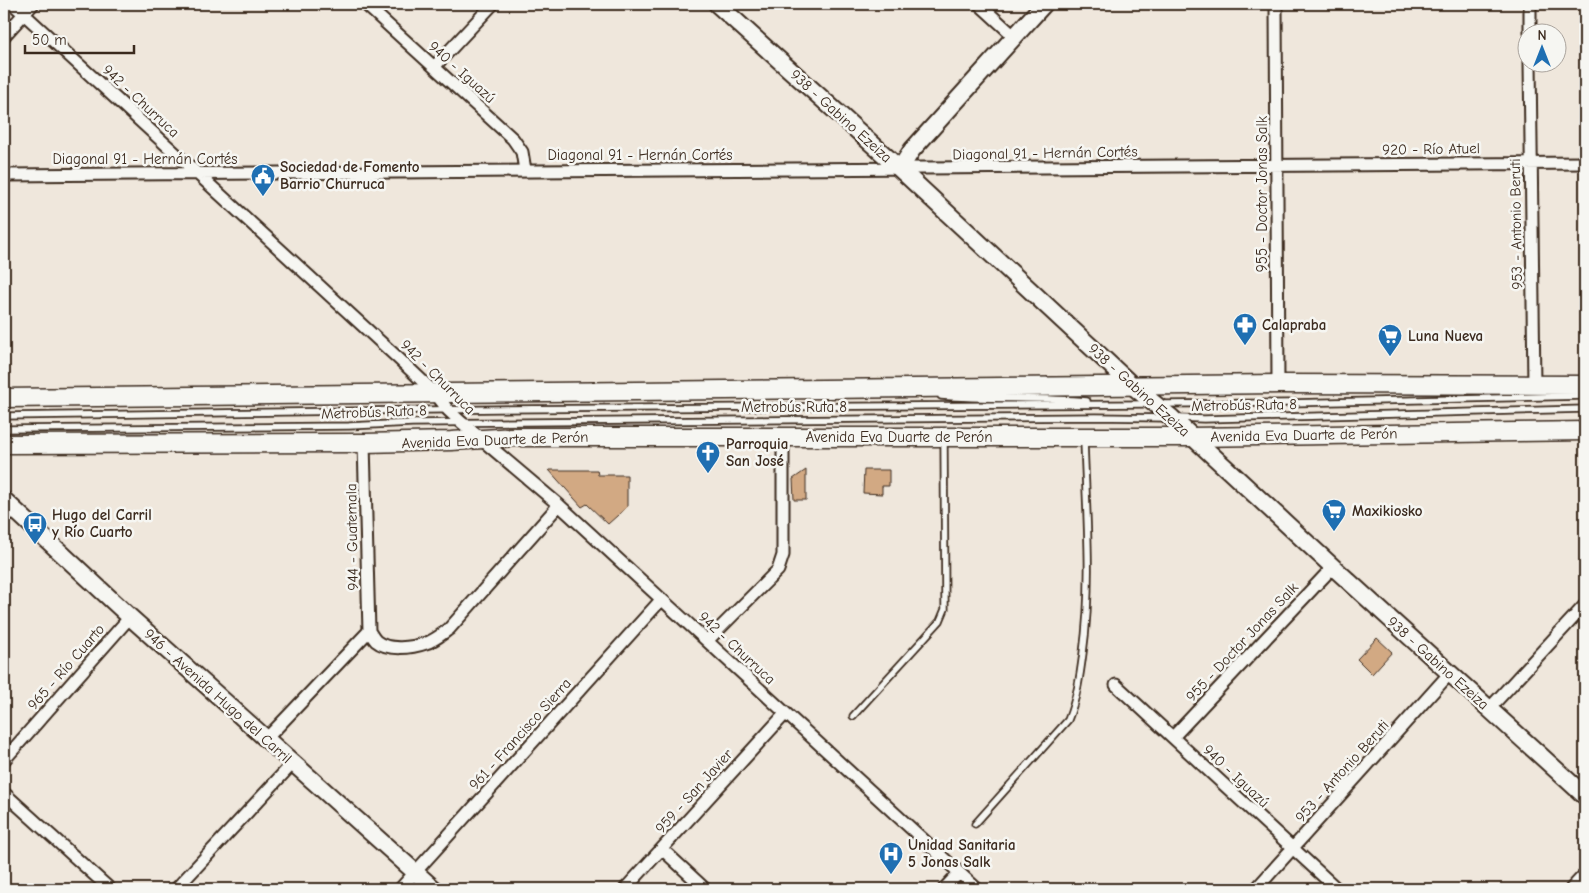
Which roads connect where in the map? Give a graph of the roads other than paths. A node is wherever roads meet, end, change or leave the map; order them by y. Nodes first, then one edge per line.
1 (13, 4) edge
2 (33, 4) edge
3 (365, 4) edge
4 (493, 4) edge
5 (717, 4) edge
6 (979, 4) edge
7 (1044, 4) edge
8 (1276, 4) edge
9 (1530, 4) edge
10 (24, 14) junction
11 (1530, 22) edge
12 (4, 36) edge
13 (1014, 37) junction
14 (435, 66) junction
15 (1530, 72) edge
16 (1585, 162) edge
17 (1530, 163) junction
18 (1277, 166) junction
19 (900, 169) junction
20 (525, 170) junction
21 (199, 174) junction
22 (4, 175) edge
23 (1278, 384) junction
24 (1534, 385) junction
25 (1585, 385) edge
26 (1134, 387) junction
27 (858, 389) junction
28 (435, 393) junction
29 (1585, 396) edge
30 (4, 398) edge
31 (1153, 404) junction
32 (1124, 405) junction
33 (1585, 409) edge
34 (448, 410) junction
35 (4, 416) edge
36 (1172, 418) junction
37 (462, 422) junction
38 (4, 429) edge
39 (1585, 431) edge
40 (783, 437) junction
41 (944, 437) junction
42 (1084, 437) junction
43 (1192, 437) junction
44 (483, 439) junction
45 (364, 443) junction
46 (4, 444) edge
47 (4, 500) edge
48 (559, 505) junction
49 (1333, 567) junction
50 (661, 600) junction
51 (1585, 605) edge
52 (130, 617) junction
53 (368, 631) junction
54 (708, 640) junction
55 (1450, 673) junction
56 (1116, 685) dead end
57 (1489, 710) junction
58 (785, 714) junction
59 (853, 716) dead end
60 (1173, 737) junction
61 (267, 738) junction
62 (4, 760) edge
63 (293, 763) junction
64 (4, 793) edge
65 (1585, 796) edge
66 (975, 824) dead end
67 (662, 849) junction
68 (1292, 849) junction
69 (416, 872) junction
70 (958, 873) junction
71 (1585, 874) edge
72 (110, 889) edge
73 (176, 889) edge
74 (400, 889) edge
75 (434, 889) edge
76 (625, 889) edge
77 (705, 889) edge
78 (944, 889) edge
79 (976, 889) edge
80 (1256, 889) edge
81 (1337, 889) edge
82 (1571, 889) edge

1 - 10 street, 942 - Churruca
2 - 10 street
3 - 14 street, 940 - Iguazú
4 - 14 street
5 - 19 street, 938 - Gabino Ezeiza
6 - 13 street
7 - 13 street
8 - 18 street, 955 - Doctor Jonas Salk
9 - 11 street
10 - 12 street
10 - 21 street, 942 - Churruca
13 - 19 street
14 - 20 street, 940 - Iguazú
15 - 17 street, 953 - Antonio Beruti
16 - 17 street, 920 - Río Atuel
17 - 18 street, 920 - Río Atuel
17 - 24 street, 953 - Antonio Beruti
18 - 19 street, Diagonal 91 - Hernán Cortés
18 - 23 street, 955 - Doctor Jonas Salk
19 - 20 street, Diagonal 91 - Hernán Cortés
19 - 26 street, 938 - Gabino Ezeiza
20 - 21 street, Diagonal 91 - Hernán Cortés
21 - 22 street, Diagonal 91 - Hernán Cortés
21 - 28 street, 942 - Churruca
23 - 24 main road
23 - 26 main road
24 - 25 main road
26 - 27 main road
26 - 31 street, 938 - Gabino Ezeiza
27 - 28 main road
27 - 32 lane
28 - 30 main road
28 - 34 street, 942 - Churruca
29 - 31 lane, Metrobús Ruta 8
31 - 32 lane, Metrobús Ruta 8
31 - 36 street, 938 - Gabino Ezeiza
32 - 34 lane, Metrobús Ruta 8
33 - 36 lane, Metrobús Ruta 8
34 - 35 lane, Metrobús Ruta 8
34 - 37 street, 942 - Churruca
36 - 37 lane, Metrobús Ruta 8
36 - 43 street, 938 - Gabino Ezeiza
37 - 38 lane, Metrobús Ruta 8
37 - 44 street, 942 - Churruca
39 - 43 main road, Avenida Eva Duarte de Perón
40 - 41 main road, Avenida Eva Duarte de Perón
40 - 44 main road, Avenida Eva Duarte de Perón
40 - 54 street
41 - 42 main road, Avenida Eva Duarte de Perón
41 - 59 lane
42 - 43 main road, Avenida Eva Duarte de Perón
42 - 66 lane
43 - 49 street, 938 - Gabino Ezeiza
44 - 45 main road, Avenida Eva Duarte de Perón
44 - 48 street, 942 - Churruca
45 - 46 main road, Avenida Eva Duarte de Perón
45 - 53 street, 944 - Guatemala
47 - 52 street, 946 - Avenida Hugo del Carril
48 - 50 street, 942 - Churruca
48 - 53 street
49 - 55 street, 938 - Gabino Ezeiza
49 - 60 street, 955 - Doctor Jonas Salk
50 - 54 street, 942 - Churruca
50 - 69 street, 961 - Francisco Sierra
51 - 57 street
52 - 61 street, 946 - Avenida Hugo del Carril
52 - 62 street, 965 - Río Cuarto
53 - 61 street
54 - 58 street, 942 - Churruca
55 - 57 street, 938 - Gabino Ezeiza
55 - 68 street, 953 - Antonio Beruti
56 - 60 street, 940 - Iguazú
57 - 65 street, 938 - Gabino Ezeiza
58 - 67 street, 959 - San Javier
58 - 70 street, 942 - Churruca
60 - 68 street, 940 - Iguazú
61 - 63 street, 946 - Avenida Hugo del Carril
63 - 69 street, 946 - Avenida Hugo del Carril
63 - 73 street
64 - 72 street
67 - 76 street, 959 - San Javier
67 - 77 street
68 - 80 street, 953 - Antonio Beruti
68 - 81 street, 940 - Iguazú
69 - 74 street, 961 - Francisco Sierra
69 - 75 street, 946 - Avenida Hugo del Carril
70 - 78 street
70 - 79 street, 942 - Churruca
71 - 82 street

